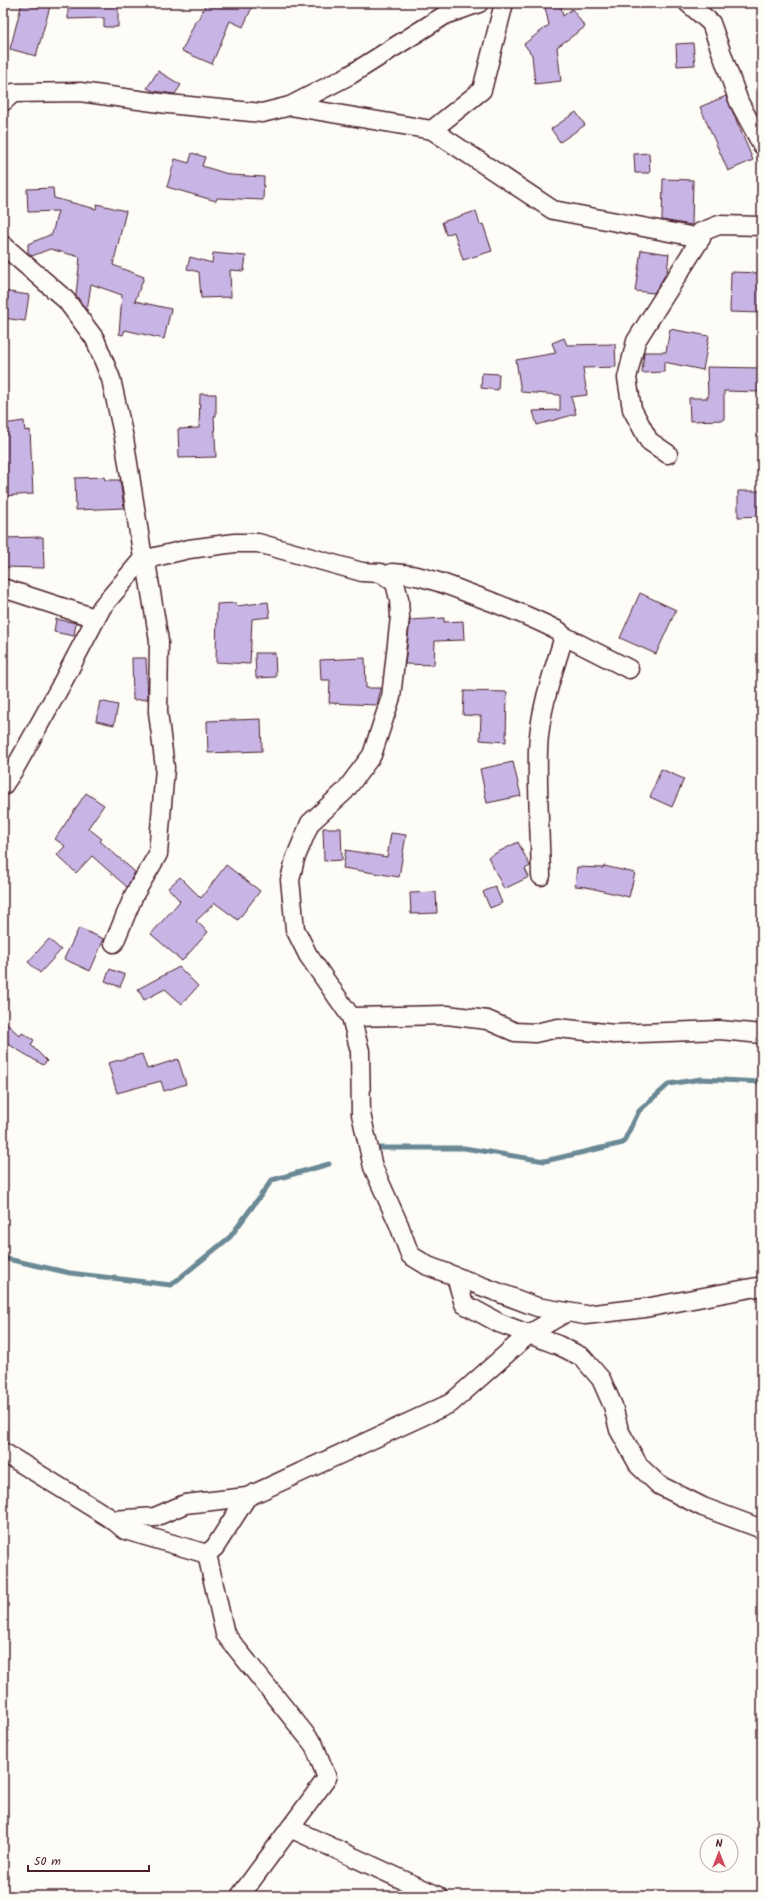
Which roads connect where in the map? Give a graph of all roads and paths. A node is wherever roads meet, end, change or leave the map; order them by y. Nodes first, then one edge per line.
1 (479, 3) edge
2 (504, 3) edge
3 (688, 3) edge
4 (3, 102) edge
5 (290, 106) junction
6 (432, 130) junction
7 (762, 145) edge
8 (762, 226) edge
9 (701, 238) junction
10 (3, 245) edge
11 (668, 454) dead end
12 (145, 556) junction
13 (390, 578) junction
14 (3, 588) edge
15 (95, 618) junction
16 (562, 635) junction
17 (629, 669) dead end
18 (3, 786) edge
19 (542, 876) dead end
20 (114, 943) dead end
21 (351, 1017) junction
22 (762, 1034) edge
23 (456, 1277) junction
24 (762, 1286) edge
25 (567, 1312) junction
26 (529, 1334) junction
27 (3, 1452) edge
28 (247, 1497) junction
29 (113, 1520) junction
30 (762, 1529) edge
31 (206, 1554) junction
32 (290, 1828) junction
33 (240, 1896) edge
34 (438, 1896) edge

1 - 5 street
2 - 6 street
3 - 7 street
4 - 5 street
5 - 6 street
6 - 9 street
8 - 9 street
9 - 11 street
10 - 12 street
12 - 13 street
12 - 15 street
12 - 20 street
13 - 16 street
13 - 21 street
14 - 15 street
15 - 18 street
16 - 17 street
16 - 19 street
21 - 22 street
21 - 23 street
23 - 25 street
23 - 26 street
24 - 25 street
25 - 26 street
26 - 28 street
26 - 30 street
27 - 29 street
28 - 29 street
28 - 31 street
29 - 31 street
31 - 32 street
32 - 33 street
32 - 34 street

